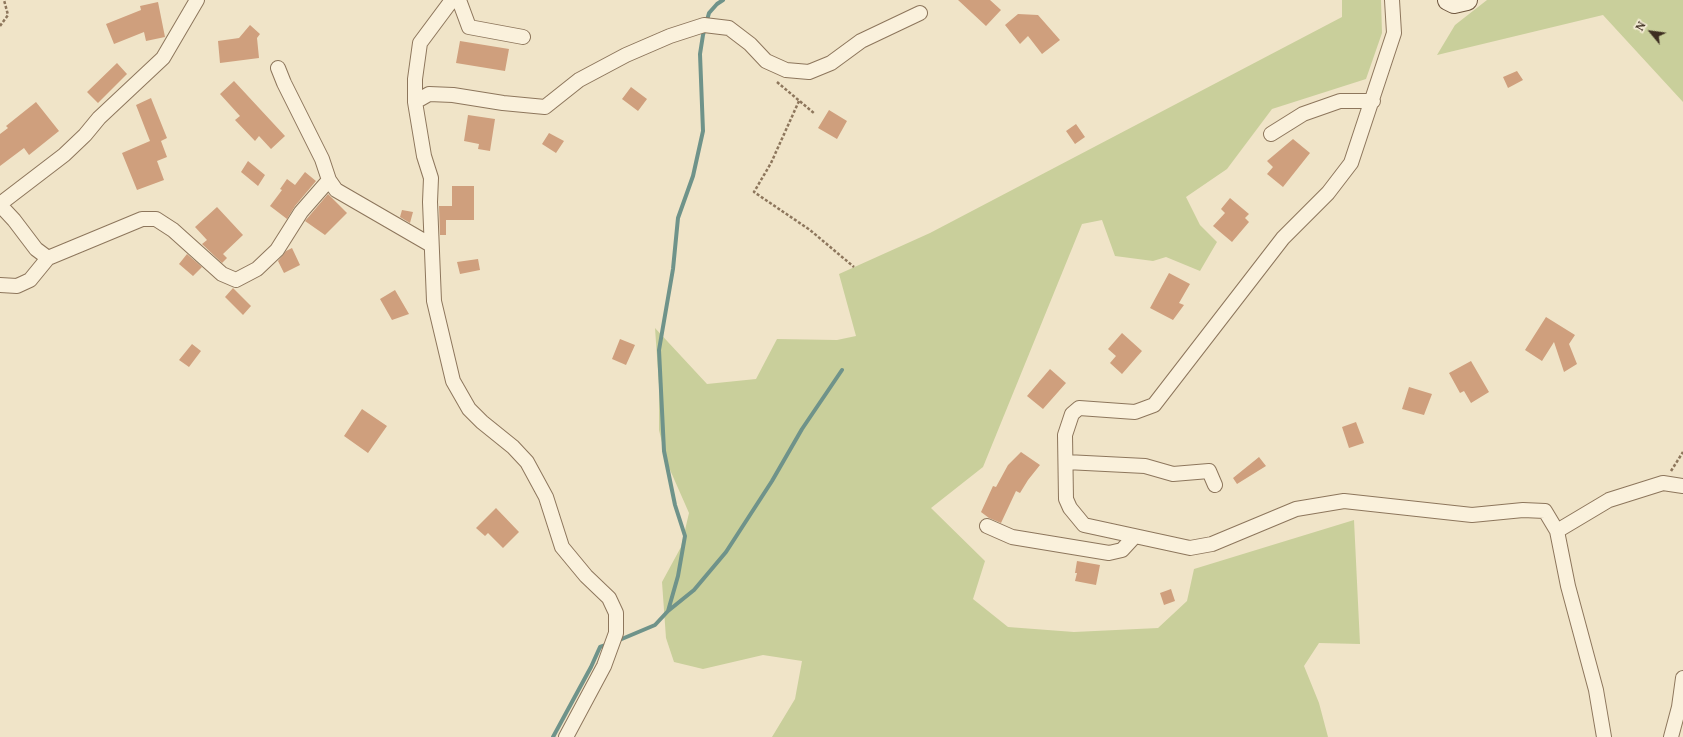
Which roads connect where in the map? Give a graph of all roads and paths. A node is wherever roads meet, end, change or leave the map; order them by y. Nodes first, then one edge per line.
1 (4, 0) edge
2 (197, 0) edge
3 (452, 0) edge
4 (459, 0) edge
5 (1392, 0) edge
6 (1448, 0) edge
7 (1468, 0) edge
8 (920, 13) dead end
9 (0, 26) edge
10 (523, 37) dead end
11 (278, 68) dead end
12 (799, 100) dead end
13 (1373, 101) junction
14 (415, 102) junction
15 (1271, 134) dead end
16 (329, 180) junction
17 (0, 205) edge
18 (432, 244) junction
19 (48, 258) junction
20 (854, 267) dead end
21 (0, 285) edge
22 (1683, 452) edge
23 (1066, 462) junction
24 (1663, 483) junction
25 (1215, 484) dead end
26 (1683, 486) edge
27 (987, 526) dead end
28 (1557, 531) junction
29 (1134, 537) junction
30 (1683, 678) edge
31 (566, 737) edge
32 (1604, 737) edge
33 (1671, 737) edge

1 - 9 path
2 - 17 street
3 - 14 street
4 - 10 street
5 - 13 street
6 - 7 main road
8 - 14 street
11 - 16 street
12 - 20 path
13 - 15 street
13 - 23 street
14 - 18 street
16 - 18 street
16 - 19 street
17 - 19 street
18 - 31 street
19 - 21 street
22 - 24 path
23 - 25 street
23 - 29 street
24 - 26 street
24 - 28 street
27 - 29 street
28 - 29 street
28 - 32 street
30 - 33 street

